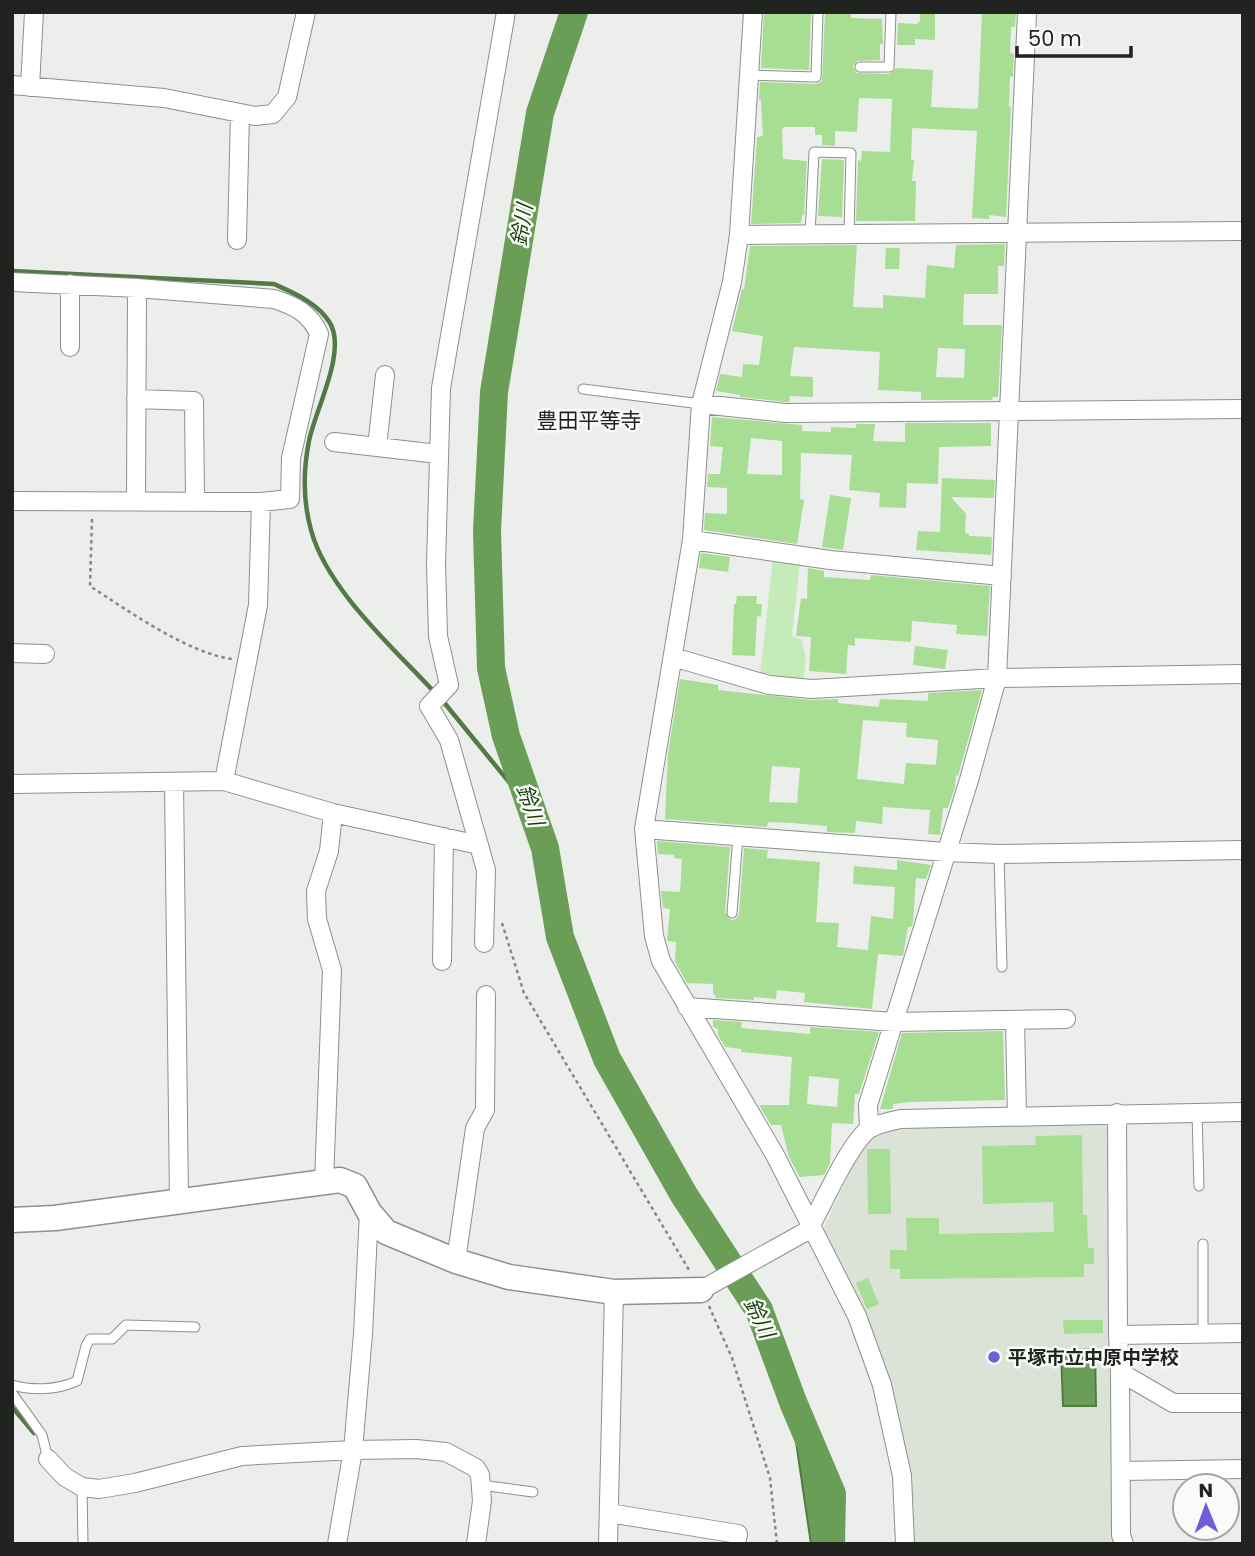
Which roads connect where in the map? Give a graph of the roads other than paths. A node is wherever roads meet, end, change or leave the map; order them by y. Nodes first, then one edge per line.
1 (34, 12) edge
2 (306, 12) edge
3 (506, 12) edge
4 (753, 12) edge
5 (818, 12) edge
6 (891, 12) edge
7 (1027, 12) edge
8 (860, 67) dead end
9 (749, 75) junction
10 (21, 86) edge
11 (240, 113) junction
12 (1243, 231) edge
13 (1017, 234) junction
14 (739, 235) junction
15 (810, 235) junction
16 (849, 235) junction
17 (237, 240) dead end
18 (12, 282) edge
19 (70, 285) junction
20 (137, 288) junction
21 (71, 347) dead end
22 (385, 375) dead end
23 (583, 389) dead end
24 (136, 400) junction
25 (701, 404) junction
26 (1243, 409) edge
27 (1009, 412) junction
28 (334, 442) dead end
29 (377, 447) junction
30 (438, 454) junction
31 (12, 501) edge
32 (136, 501) junction
33 (195, 502) junction
34 (261, 502) junction
35 (692, 540) junction
36 (1002, 576) junction
37 (12, 653) edge
38 (45, 654) dead end
39 (673, 657) junction
40 (1243, 674) edge
41 (997, 678) junction
42 (224, 781) junction
43 (174, 782) junction
44 (12, 784) edge
45 (333, 813) junction
46 (644, 829) junction
47 (738, 836) junction
48 (444, 837) junction
49 (479, 845) junction
50 (1243, 850) edge
51 (946, 852) junction
52 (999, 854) junction
53 (732, 913) dead end
54 (484, 943) dead end
55 (442, 961) dead end
56 (1002, 967) dead end
57 (486, 995) dead end
58 (687, 1007) junction
59 (1066, 1019) dead end
60 (1015, 1020) junction
61 (894, 1022) junction
62 (1243, 1112) edge
63 (1117, 1113) junction
64 (1197, 1113) junction
65 (1017, 1117) junction
66 (869, 1129) junction
67 (324, 1182) junction
68 (1199, 1186) dead end
69 (179, 1202) junction
70 (369, 1212) junction
71 (12, 1220) edge
72 (808, 1229) junction
73 (1203, 1244) dead end
74 (456, 1261) junction
75 (701, 1290) joint
76 (614, 1292) junction
77 (195, 1327) dead end
78 (1243, 1333) edge
79 (1203, 1334) junction
80 (1118, 1335) junction
81 (1120, 1372) junction
82 (12, 1385) edge
83 (12, 1393) edge
84 (1243, 1403) edge
85 (353, 1450) junction
86 (48, 1459) joint
87 (1243, 1469) edge
88 (1121, 1471) junction
89 (481, 1485) junction
90 (82, 1487) junction
91 (533, 1492) dead end
92 (609, 1513) junction
93 (83, 1544) edge
94 (337, 1544) edge
95 (476, 1544) edge
96 (608, 1544) edge
97 (736, 1544) edge
98 (905, 1544) edge
99 (1124, 1544) edge

1 - 10 street
2 - 11 street
3 - 30 street
4 - 9 street
5 - 9 lane
6 - 8 lane
7 - 13 street
9 - 14 street
10 - 11 street
11 - 17 street
12 - 13 street
13 - 16 street
13 - 27 street
14 - 15 street
14 - 25 street
15 - 16 street
15 - 16 lane
18 - 19 street
19 - 20 street
19 - 21 street
20 - 24 street
20 - 34 street
22 - 29 street
23 - 25 lane
24 - 32 street
24 - 33 street
25 - 27 street
25 - 35 street
26 - 27 street
27 - 36 street
28 - 29 street
29 - 30 street
30 - 49 street
31 - 32 street
32 - 33 street
33 - 34 street
34 - 42 street
35 - 36 street
35 - 39 street
36 - 41 street
37 - 38 street
39 - 41 street
39 - 46 street
40 - 41 street
41 - 51 street
42 - 43 street
42 - 45 street
43 - 44 street
43 - 69 street
45 - 48 street
45 - 67 street
46 - 47 street
46 - 58 street
47 - 51 street
47 - 53 lane
48 - 49 street
48 - 55 street
49 - 54 street
50 - 52 street
51 - 52 street
51 - 61 street
52 - 56 lane
57 - 74 street
58 - 61 street
58 - 72 street
59 - 60 street
60 - 61 street
60 - 65 street
61 - 66 street
62 - 64 street
63 - 64 street
63 - 65 street
63 - 80 street
64 - 68 lane
65 - 66 street
66 - 72 street
67 - 69 street
67 - 70 street
69 - 71 street
70 - 74 street
70 - 85 street
72 - 75 street
72 - 98 street
73 - 79 lane
74 - 76 street
75 - 76 street
76 - 92 street
77 - 82 lane
78 - 79 street
79 - 80 street
80 - 81 street
81 - 84 street
81 - 88 street
83 - 86 lane
85 - 89 street
85 - 90 street
85 - 94 street
86 - 90 street
87 - 88 street
88 - 99 street
89 - 91 lane
89 - 95 street
90 - 93 lane
92 - 96 street
92 - 97 street

